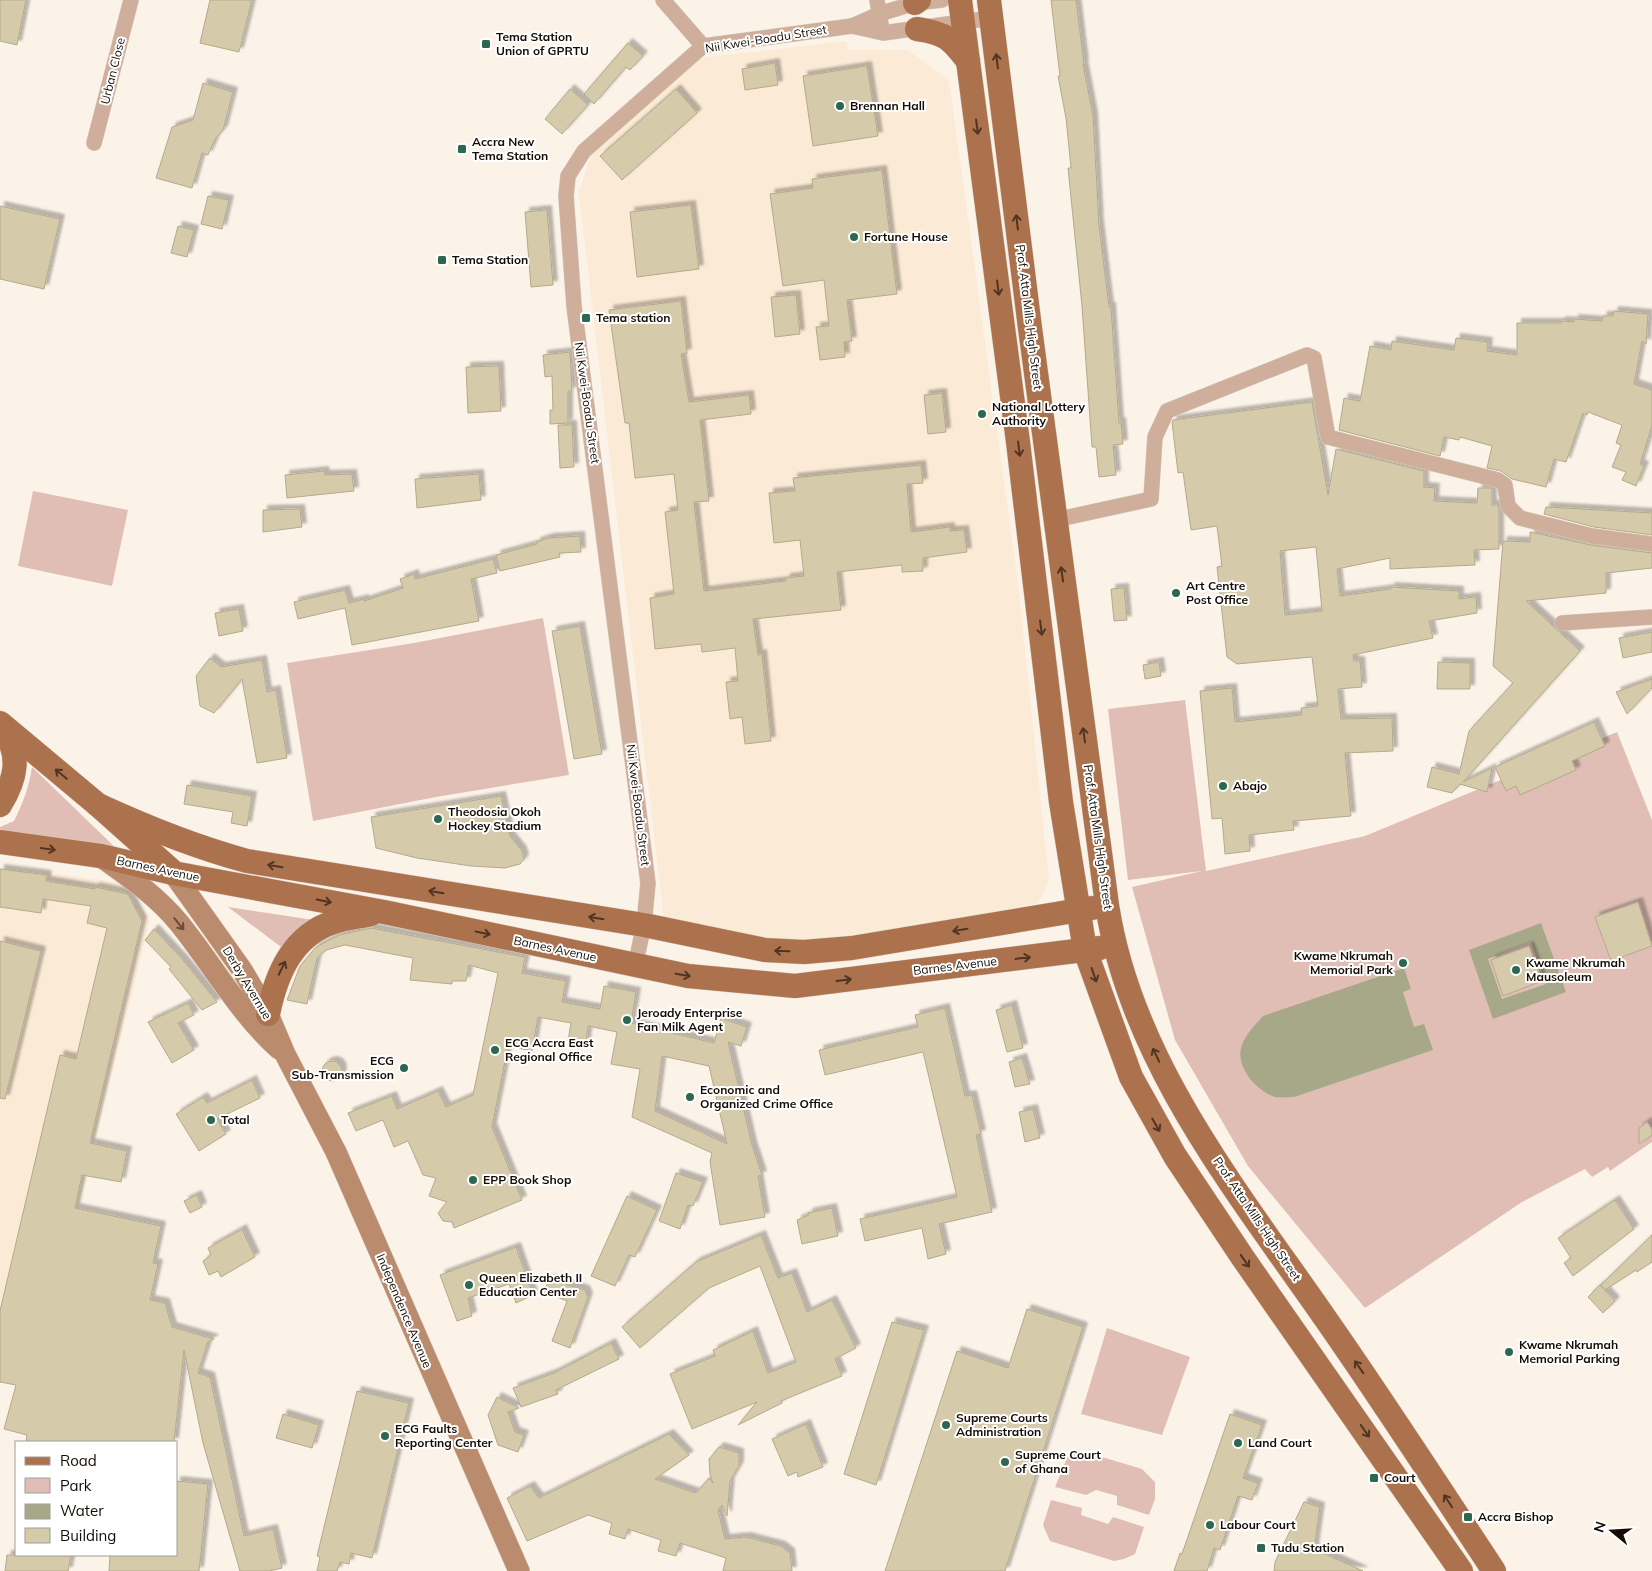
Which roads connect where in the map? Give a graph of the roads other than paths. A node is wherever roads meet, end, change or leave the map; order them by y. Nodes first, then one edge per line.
1 (131, 0) edge
2 (663, 0) edge
3 (942, 0) edge
4 (960, 0) edge
5 (917, 2) edge
6 (878, 7) edge
7 (990, 9) edge
8 (963, 24) junction
9 (852, 26) junction
10 (917, 30) junction
11 (883, 33) junction
12 (703, 46) junction
13 (968, 61) junction
14 (94, 143) dead end
15 (1055, 520) junction
16 (1652, 544) edge
17 (1652, 618) edge
18 (1562, 623) dead end
19 (0, 724) edge
20 (0, 805) edge
21 (98, 805) junction
22 (0, 842) edge
23 (101, 856) junction
24 (173, 873) junction
25 (1107, 905) junction
26 (1077, 911) junction
27 (384, 912) junction
28 (644, 925) junction
29 (1114, 946) junction
30 (1085, 950) junction
31 (635, 966) junction
32 (268, 1014) junction
33 (285, 1054) junction
34 (519, 1571) edge
35 (1461, 1571) edge
36 (1494, 1571) edge

1 - 14 street, Urban Close
2 - 12 street
3 - 5 street, Nii Kwei-Boadu Street
4 - 8 main road
5 - 6 street, Nii Kwei-Boadu Street
6 - 9 street, Nii Kwei-Boadu Street
6 - 11 street
7 - 8 street, Nii Kwei-Boadu Street
15 -> 7 main road, Prof. Atta Mills High Street
8 - 10 street, Nii Kwei-Boadu Street
8 - 13 main road
9 - 11 street, Nii Kwei-Boadu Street
9 - 12 street, Nii Kwei-Boadu Street
10 - 11 street, Nii Kwei-Boadu Street
10 - 13 main road
12 - 28 street, Nii Kwei-Boadu Street
13 -> 26 main road
15 - 16 street
25 -> 15 main road, Prof. Atta Mills High Street
17 - 18 street
19 - 20 main road
21 -> 19 main road
21 - 24 main road, Derby Avernue
28 -> 21 main road
22 -> 23 main road, Barnes Avenue
23 - 24 main road, Barnes Avenue
23 -> 33 main road, Derby Avernue
24 -> 27 main road, Barnes Avenue
24 - 32 main road, Derby Avernue
25 - 26 main road
25 - 29 main road, Prof. Atta Mills High Street
26 -> 28 main road
26 - 30 main road
27 -> 31 main road, Barnes Avenue
32 -> 27 main road
28 - 31 street, Nii Kwei-Boadu Street
29 - 30 main road, Barnes Avenue
36 -> 29 main road, Prof. Atta Mills High Street
31 -> 30 main road, Barnes Avenue
30 -> 35 main road
32 - 33 main road, Derby Avernue
33 - 34 main road, Independence Avenue

